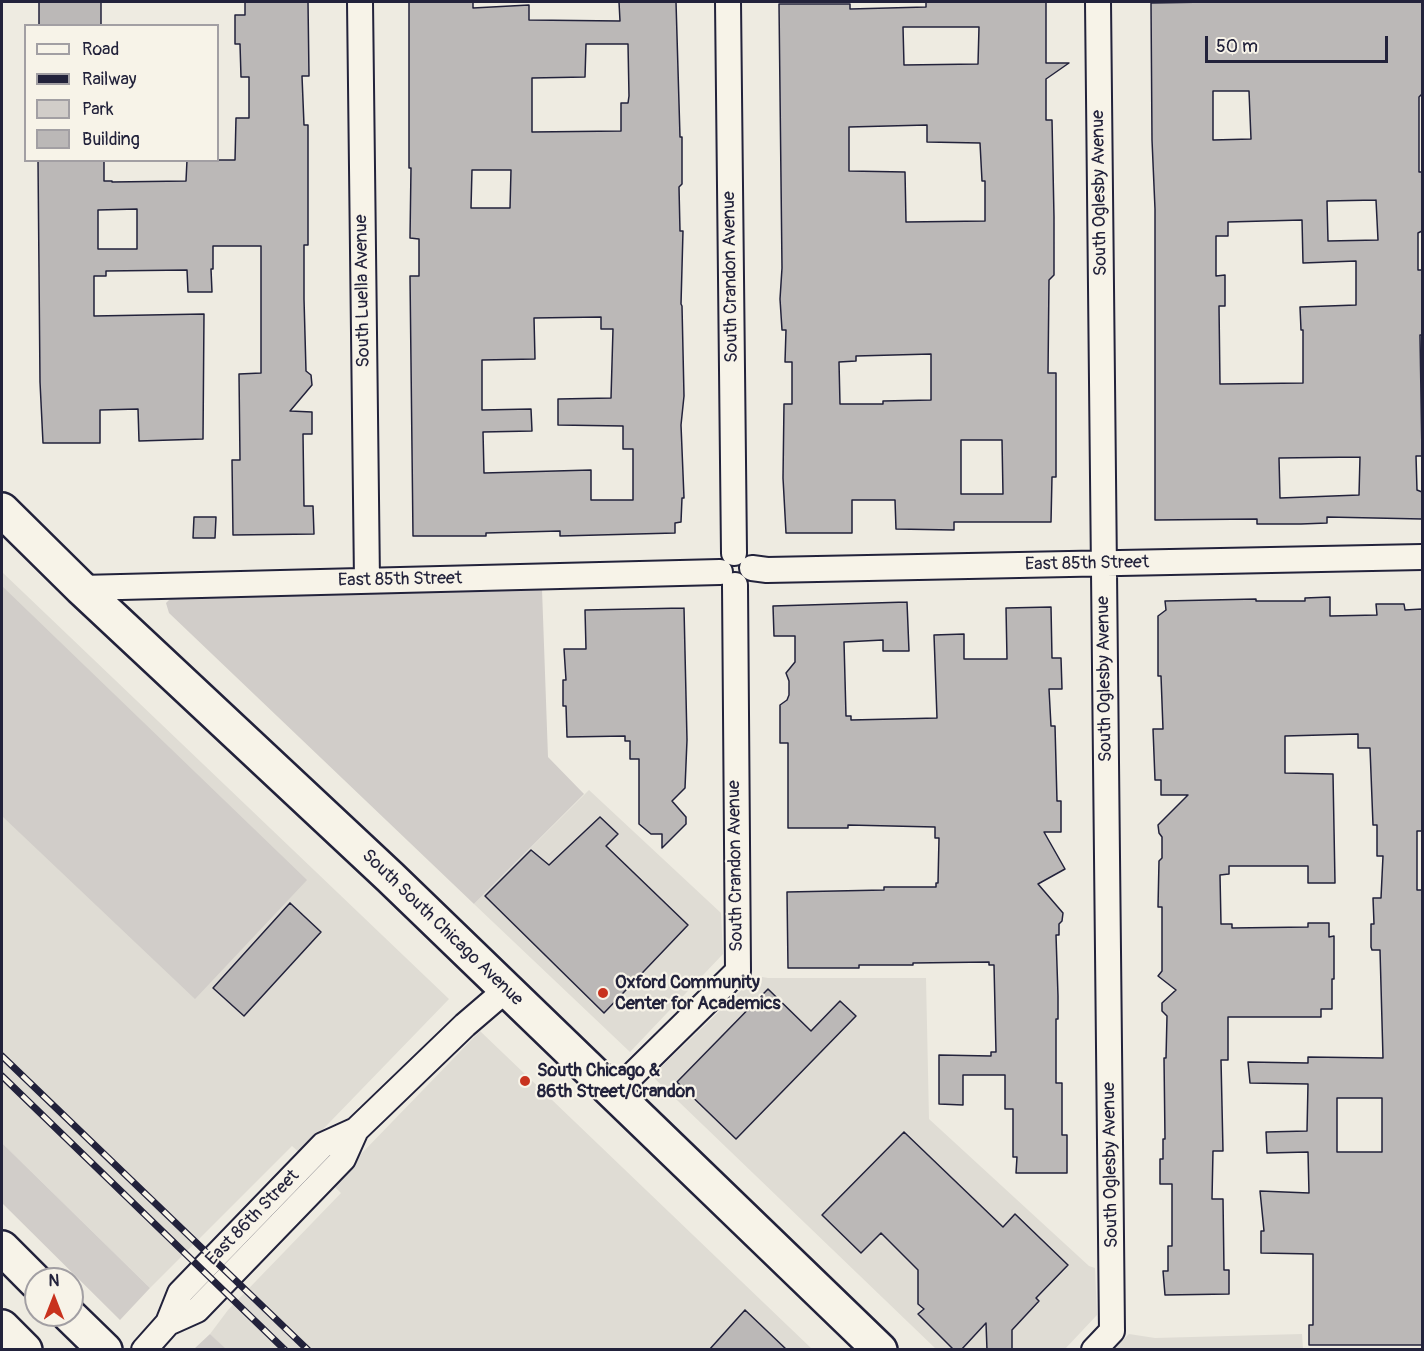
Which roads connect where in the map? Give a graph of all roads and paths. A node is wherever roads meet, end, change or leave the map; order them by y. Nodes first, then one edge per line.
1 (360, 2) edge
2 (728, 2) edge
3 (1098, 2) edge
4 (2, 510) edge
5 (1422, 557) edge
6 (1104, 563) junction
7 (735, 570) junction
8 (367, 581) junction
9 (81, 588) junction
10 (507, 989) junction
11 (613, 1094) junction
12 (2, 1248) edge
13 (24, 1270) edge
14 (2, 1327) edge
15 (81, 1327) edge
16 (100, 1345) edge
17 (25, 1350) edge
18 (144, 1350) edge
19 (880, 1350) edge
20 (1094, 1350) edge

1 - 8 street, South Luella Avenue
2 - 7 street, South Crandon Avenue
3 - 6 street, South Oglesby Avenue
4 - 9 main road, South South Chicago Avenue
5 - 6 street, East 85th Street
6 - 7 street, East 85th Street
6 - 20 street, South Oglesby Avenue
7 - 8 street, East 85th Street
7 - 11 street, South Crandon Avenue
8 - 9 street, East 85th Street
9 - 10 main road, South South Chicago Avenue
10 - 11 main road, South South Chicago Avenue
10 - 18 street, East 86th Street
11 - 19 main road, South South Chicago Avenue
12 - 13 main road
14 - 17 main road
15 - 16 main road

